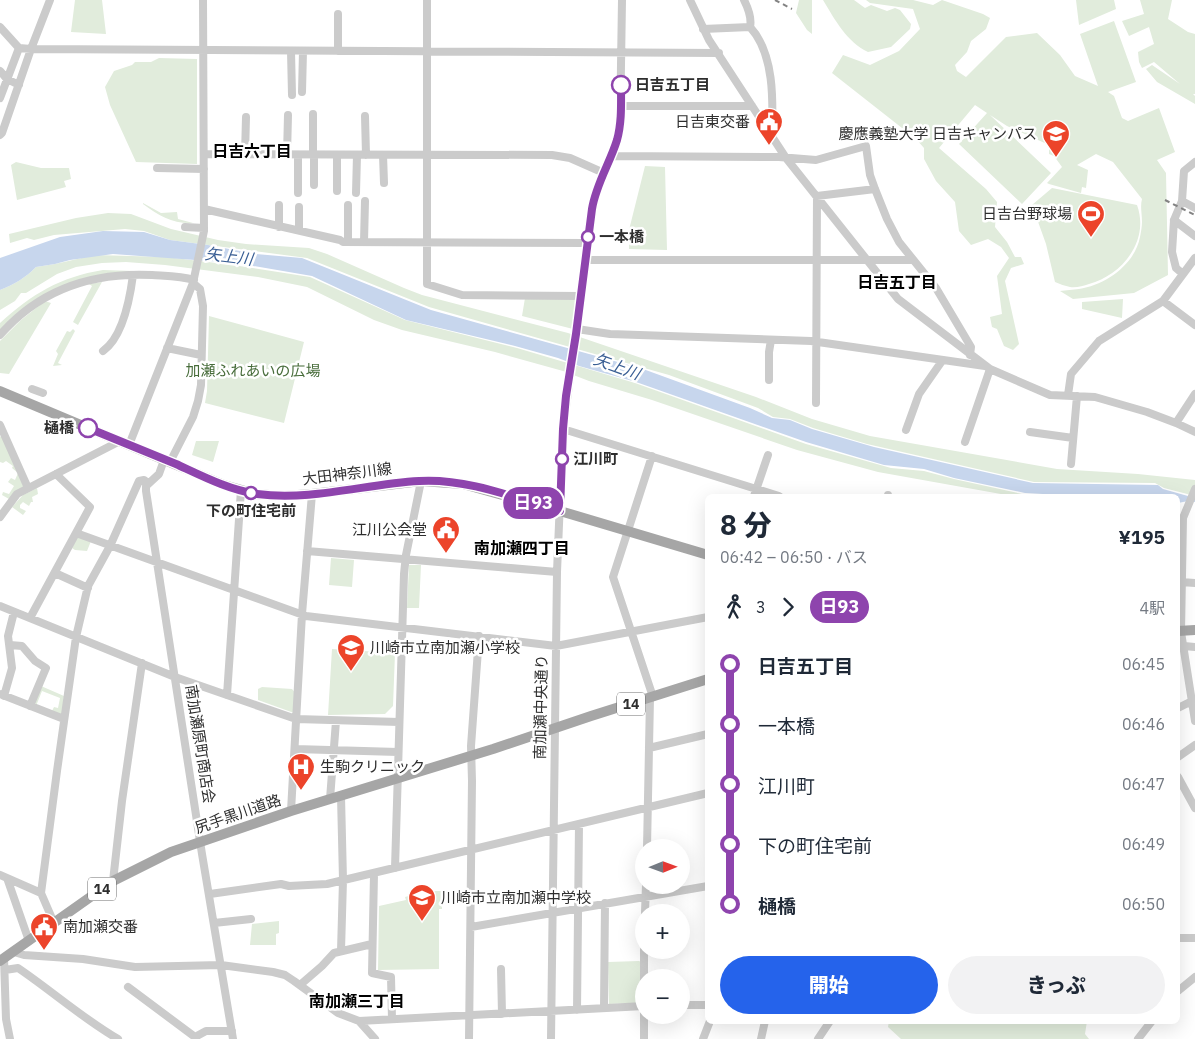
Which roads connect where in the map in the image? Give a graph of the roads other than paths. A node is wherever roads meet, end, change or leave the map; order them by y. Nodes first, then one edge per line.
1 (50, 0) edge
2 (203, 0) edge
3 (427, 0) edge
4 (622, 0) edge
5 (690, 0) edge
6 (744, 0) edge
7 (336, 17) dead end
8 (0, 27) edge
9 (750, 27) junction
10 (703, 29) junction
11 (20, 48) junction
12 (31, 49) junction
13 (204, 50) junction
14 (291, 51) junction
15 (303, 51) junction
16 (338, 51) junction
17 (427, 52) junction
18 (621, 52) junction
19 (718, 53) junction
20 (0, 71) edge
21 (7, 79) junction
22 (18, 85) junction
23 (302, 92) dead end
24 (292, 95) dead end
25 (0, 98) edge
26 (621, 106) junction
27 (752, 106) junction
28 (313, 114) dead end
29 (287, 115) dead end
30 (246, 117) dead end
31 (367, 120) dead end
32 (0, 135) edge
33 (772, 138) junction
34 (204, 154) junction
35 (245, 155) junction
36 (287, 155) junction
37 (298, 155) junction
38 (313, 155) junction
39 (337, 155) junction
40 (357, 155) junction
41 (366, 155) junction
42 (383, 155) junction
43 (427, 156) junction
44 (612, 156) junction
45 (786, 158) junction
46 (1195, 162) edge
47 (157, 168) dead end
48 (204, 169) junction
49 (604, 173) junction
50 (384, 183) dead end
51 (314, 185) dead end
52 (875, 189) junction
53 (337, 191) dead end
54 (298, 193) dead end
55 (356, 194) dead end
56 (817, 196) junction
57 (365, 201) dead end
58 (1182, 201) junction
59 (279, 205) dead end
60 (348, 205) dead end
61 (299, 206) dead end
62 (1195, 208) edge
63 (204, 209) junction
64 (1174, 220) junction
65 (185, 226) dead end
66 (279, 227) junction
67 (204, 229) junction
68 (299, 230) junction
69 (1195, 236) edge
70 (348, 242) junction
71 (364, 242) junction
72 (426, 242) junction
73 (587, 243) junction
74 (1195, 258) edge
75 (586, 260) junction
76 (867, 260) junction
77 (913, 260) junction
78 (817, 261) junction
79 (1184, 274) junction
80 (133, 275) junction
81 (194, 279) junction
82 (581, 296) junction
83 (1163, 302) junction
84 (1195, 325) edge
85 (576, 332) junction
86 (0, 335) edge
87 (771, 340) junction
88 (816, 342) junction
89 (167, 348) junction
90 (103, 351) dead end
91 (970, 355) junction
92 (201, 356) junction
93 (942, 361) junction
94 (988, 367) junction
95 (770, 380) dead end
96 (32, 389) dead end
97 (0, 391) edge
98 (44, 394) dead end
99 (1195, 394) edge
100 (1068, 395) junction
101 (1077, 396) junction
102 (816, 403) dead end
103 (1176, 423) junction
104 (0, 425) edge
105 (563, 429) junction
106 (906, 430) dead end
107 (1030, 432) dead end
108 (1195, 432) edge
109 (1073, 438) junction
110 (965, 442) dead end
111 (125, 443) junction
112 (768, 455) dead end
113 (652, 456) junction
114 (167, 461) junction
115 (1071, 464) dead end
116 (56, 474) junction
117 (421, 481) junction
118 (148, 483) junction
119 (28, 488) junction
120 (1195, 489) edge
121 (241, 490) junction
122 (756, 493) edge
123 (312, 494) junction
124 (560, 511) junction
125 (0, 517) edge
126 (628, 532) junction
127 (76, 533) junction
128 (110, 546) junction
129 (307, 551) junction
130 (705, 554) edge
131 (406, 560) junction
132 (158, 563) junction
133 (557, 572) junction
134 (55, 573) junction
135 (1181, 582) junction
136 (1195, 583) edge
137 (88, 588) junction
138 (234, 590) junction
139 (0, 606) edge
140 (1180, 607) edge
141 (14, 612) junction
142 (302, 614) junction
143 (30, 618) junction
144 (705, 618) edge
145 (403, 627) junction
146 (1195, 630) edge
147 (631, 631) junction
148 (1180, 632) edge
149 (1180, 635) edge
150 (4, 636) edge
151 (479, 636) junction
152 (76, 637) junction
153 (10, 645) junction
154 (556, 646) junction
155 (1184, 646) junction
156 (1195, 647) edge
157 (1180, 658) edge
158 (1186, 658) junction
159 (142, 663) junction
160 (175, 677) junction
161 (705, 680) edge
162 (2, 695) edge
163 (227, 695) junction
164 (652, 698) junction
165 (1192, 701) junction
166 (30, 706) junction
167 (1180, 707) edge
168 (64, 719) junction
169 (296, 719) junction
170 (1195, 720) edge
171 (336, 721) junction
172 (400, 722) junction
173 (554, 729) junction
174 (705, 735) edge
175 (1195, 744) edge
176 (649, 748) junction
177 (294, 749) junction
178 (334, 750) junction
179 (398, 752) junction
180 (472, 755) junction
181 (1180, 755) edge
182 (397, 778) junction
183 (1180, 781) edge
184 (705, 794) edge
185 (341, 796) junction
186 (330, 799) junction
187 (648, 808) junction
188 (1195, 808) edge
189 (291, 811) junction
190 (579, 824) junction
191 (553, 830) junction
192 (647, 839) edge
193 (200, 842) junction
194 (471, 851) junction
195 (395, 868) junction
196 (374, 874) junction
197 (4, 876) edge
198 (343, 880) junction
199 (113, 881) junction
200 (705, 887) edge
201 (41, 893) junction
202 (210, 894) junction
203 (646, 897) junction
204 (605, 903) junction
205 (646, 904) edge
206 (578, 908) junction
207 (552, 912) junction
208 (251, 919) dead end
209 (54, 923) junction
210 (214, 923) junction
211 (471, 927) junction
212 (1180, 938) edge
213 (1195, 938) edge
214 (29, 941) junction
215 (372, 944) junction
216 (341, 951) junction
217 (14, 952) junction
218 (2, 959) edge
219 (221, 965) junction
220 (501, 968) dead end
221 (5, 970) junction
222 (1195, 977) edge
223 (300, 986) junction
224 (128, 987) dead end
225 (1180, 989) edge
226 (690, 1005) edge
227 (705, 1005) edge
228 (635, 1006) edge
229 (604, 1008) junction
230 (577, 1010) junction
231 (552, 1011) junction
232 (502, 1014) junction
233 (469, 1016) junction
234 (392, 1019) junction
235 (359, 1021) junction
236 (644, 1024) edge
237 (709, 1024) edge
238 (764, 1024) edge
239 (828, 1024) edge
240 (1150, 1024) edge
241 (232, 1035) edge
242 (10, 1039) edge
243 (118, 1039) edge
244 (375, 1039) edge
245 (469, 1039) edge
246 (551, 1039) edge
247 (644, 1039) edge
248 (703, 1039) edge
249 (761, 1039) edge
250 (818, 1039) edge
251 (1138, 1039) edge

1 - 12 street
2 - 13 street
3 - 17 street
4 - 18 street, 南加瀬中央通り
5 - 10 street
6 - 9 street
7 - 16 street
8 - 11 street
9 - 10 street
9 - 33 street
10 - 19 street
11 - 12 street
11 - 21 street
12 - 13 street
12 - 22 street
13 - 14 street
13 - 34 street
14 - 15 street
14 - 24 street
15 - 16 street
15 - 23 street
16 - 17 street
17 - 18 street
17 - 43 street
18 - 19 street
18 - 26 street, 南加瀬中央通り
19 - 27 street
20 - 21 street
21 - 22 street
21 - 25 street
22 - 32 street
26 - 27 street
26 - 44 street, 南加瀬中央通り
27 - 33 street
28 - 38 street
29 - 36 street
30 - 35 street
31 - 41 street
33 - 45 street
34 - 35 street
34 - 48 street
35 - 36 street
36 - 37 street
37 - 38 street
37 - 54 street
38 - 39 street
38 - 51 street
39 - 40 street
39 - 53 street
40 - 41 street
40 - 55 street
41 - 42 street
42 - 43 street
42 - 50 street
43 - 49 street
43 - 72 street
44 - 45 street
44 - 49 street, 南加瀬中央通り
45 - 52 street
45 - 56 street
46 - 58 street
47 - 48 street
48 - 63 street
49 - 73 street, 南加瀬中央通り
52 - 56 street
52 - 77 street
56 - 76 street
56 - 78 street
57 - 71 street
58 - 62 street
58 - 64 street
59 - 66 street
60 - 70 street
61 - 68 street
63 - 66 street
63 - 67 street
64 - 69 street
64 - 79 street
65 - 67 street
66 - 68 street
67 - 81 street
68 - 70 street
70 - 71 street
71 - 72 street
72 - 73 street
72 - 82 street
73 - 75 street, 南加瀬中央通り
74 - 79 street
75 - 78 street
75 - 82 street, 南加瀬中央通り
76 - 77 street
76 - 78 street
76 - 91 street
77 - 91 street
78 - 88 street
79 - 83 street
80 - 81 street
80 - 86 street
80 - 90 street
81 - 89 street
81 - 92 street
82 - 85 street, 南加瀬中央通り
83 - 84 street
83 - 100 street
85 - 87 street
85 - 105 street, 南加瀬中央通り
87 - 88 street
87 - 95 street
88 - 93 street
88 - 102 street
89 - 92 street
89 - 111 street
91 - 94 street
92 - 114 street
93 - 94 street
93 - 106 street
94 - 100 street
94 - 110 street
96 - 98 street
97 - 111 main road, 大田神奈川線
99 - 103 street
100 - 101 street
101 - 103 street
101 - 109 street
103 - 108 street
104 - 119 street
105 - 113 street
105 - 124 street, 南加瀬中央通り
107 - 109 street
109 - 115 street
111 - 114 main road, 大田神奈川線
111 - 116 street
112 - 122 street
113 - 122 street
113 - 126 street
114 - 118 street
114 - 121 main road, 大田神奈川線
116 - 119 street
116 - 127 street
117 - 123 main road, 大田神奈川線
117 - 124 main road, 大田神奈川線
117 - 131 street
118 - 128 street
118 - 132 street, 南加瀬原町商店会
119 - 125 street
120 - 135 street
121 - 123 main road, 大田神奈川線
121 - 138 street
123 - 129 street
124 - 126 main road, 大田神奈川線
124 - 133 street, 南加瀬中央通り
126 - 130 main road, 大田神奈川線
126 - 147 street
127 - 128 street
127 - 134 street
128 - 132 street
128 - 137 street
129 - 131 street
129 - 142 street
131 - 133 street
131 - 145 street
132 - 138 street
132 - 160 street, 南加瀬原町商店会
133 - 154 street, 南加瀬中央通り
134 - 137 street
134 - 143 street
135 - 136 street
135 - 140 street
137 - 152 street
138 - 142 street
138 - 163 street
139 - 141 street
141 - 143 street
141 - 150 street
142 - 145 street
142 - 169 street
143 - 152 street
144 - 147 street
145 - 151 street
145 - 172 street
146 - 148 main road
147 - 154 street
147 - 164 street
149 - 155 street
150 - 153 street
151 - 154 street
151 - 180 street
152 - 159 street
152 - 168 street
153 - 162 street
153 - 166 street
154 - 173 street, 南加瀬中央通り
155 - 156 street
155 - 158 street
157 - 158 street
158 - 165 street
159 - 160 street
159 - 199 street
160 - 163 street
160 - 193 street, 南加瀬原町商店会
161 - 164 main road, 尻手黒川道路 / 14
162 - 166 street
163 - 169 street
164 - 173 main road, 尻手黒川道路 / 14
164 - 176 street
165 - 167 street
165 - 170 street
166 - 168 street
168 - 201 street
169 - 171 street
169 - 177 street
171 - 172 street
171 - 178 street
172 - 179 street
173 - 180 main road, 尻手黒川道路 / 14
173 - 191 street, 南加瀬中央通り
174 - 176 street
175 - 181 street
176 - 187 street
177 - 178 street
177 - 189 street
178 - 179 street
178 - 186 street
179 - 182 street
180 - 182 main road, 尻手黒川道路 / 14
180 - 194 street
182 - 185 main road, 尻手黒川道路 / 14
182 - 195 street
183 - 188 street
184 - 187 street
185 - 186 main road, 尻手黒川道路 / 14
185 - 198 street
186 - 189 main road, 尻手黒川道路 / 14
187 - 190 street
187 - 192 street
189 - 193 main road, 尻手黒川道路 / 14
190 - 191 street
190 - 206 street
191 - 194 street
191 - 207 street, 南加瀬中央通り
193 - 199 main road, 尻手黒川道路 / 14
193 - 202 street, 南加瀬原町商店会
194 - 195 street
194 - 211 street
195 - 196 street
196 - 198 street
196 - 215 street
197 - 201 street
197 - 214 street
198 - 202 street
198 - 216 street
199 - 209 main road, 尻手黒川道路 / 14
200 - 203 street
201 - 209 street
202 - 210 street, 南加瀬原町商店会
203 - 204 street
203 - 205 street
204 - 206 street
204 - 229 street
206 - 207 street
206 - 230 street
207 - 211 street
207 - 231 street, 南加瀬中央通り
208 - 210 street
209 - 214 main road, 尻手黒川道路 / 14
210 - 219 street, 南加瀬原町商店会
211 - 233 street
212 - 213 street
214 - 217 main road, 尻手黒川道路 / 14
215 - 216 street
215 - 234 street
216 - 223 street
217 - 218 main road, 尻手黒川道路 / 14
217 - 219 street
218 - 221 street
219 - 223 street
219 - 241 street, 南加瀬原町商店会
220 - 232 street
221 - 242 street
221 - 243 street
222 - 225 street
223 - 235 street
224 - 241 street
226 - 227 street
228 - 229 street
229 - 230 street
230 - 231 street
231 - 232 street
231 - 246 street, 南加瀬中央通り
232 - 233 street
233 - 234 street
233 - 245 street
234 - 235 street
235 - 244 street
236 - 247 street
237 - 248 street
238 - 249 street
239 - 250 street
240 - 251 street

